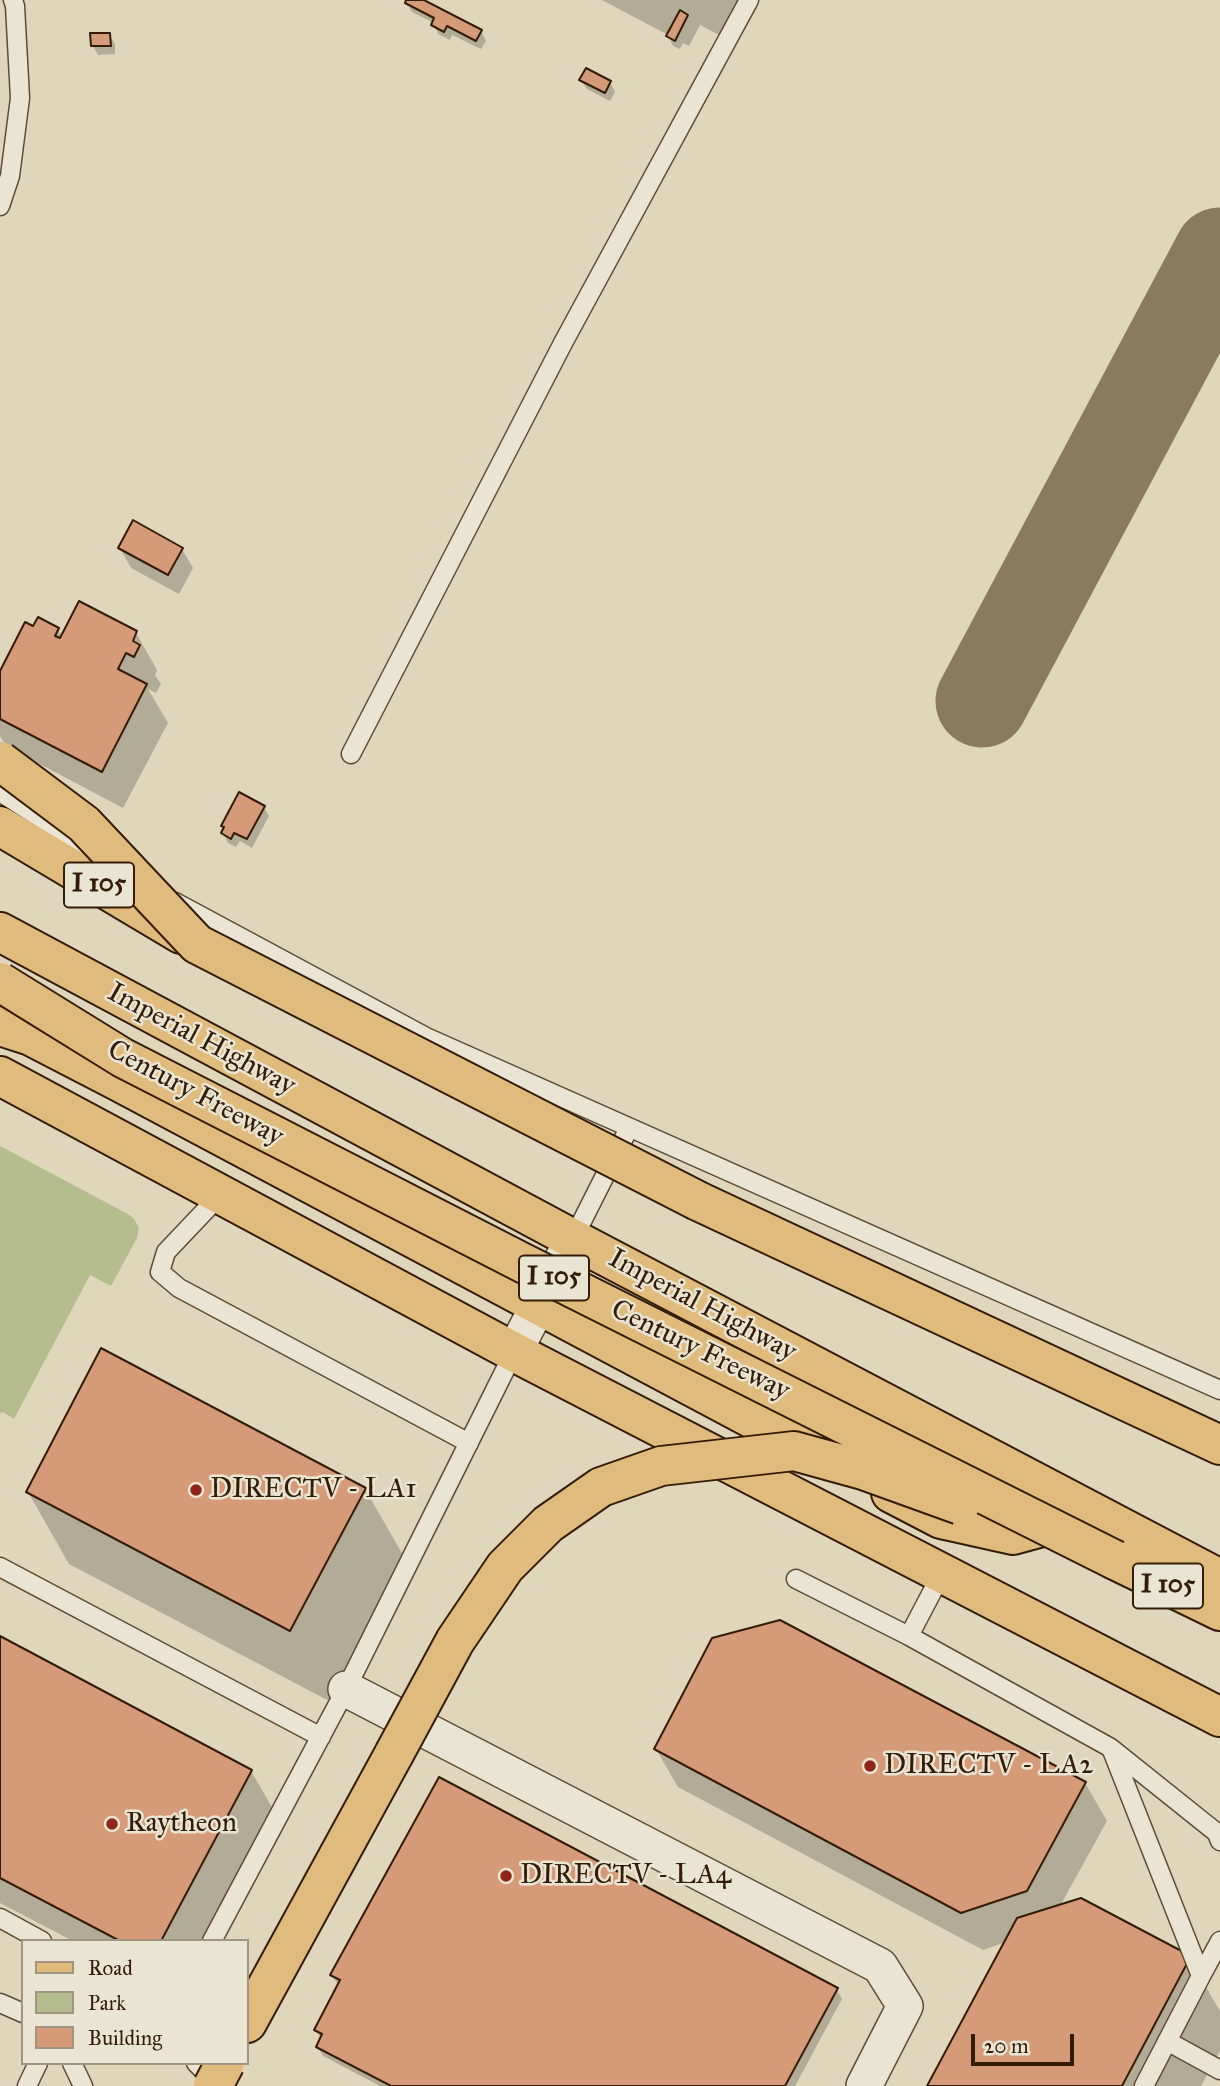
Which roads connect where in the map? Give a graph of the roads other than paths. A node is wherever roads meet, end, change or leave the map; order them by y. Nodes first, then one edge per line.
1 (13, 0) edge
2 (749, 0) edge
3 (0, 206) edge
4 (351, 754) dead end
5 (0, 761) edge
6 (0, 792) edge
7 (0, 826) edge
8 (0, 932) edge
9 (197, 944) junction
10 (0, 982) edge
11 (0, 992) edge
12 (0, 1026) edge
13 (123, 1058) junction
14 (0, 1076) edge
15 (629, 1128) junction
16 (220, 1195) junction
17 (573, 1239) junction
18 (538, 1306) junction
19 (514, 1352) junction
20 (1220, 1390) edge
21 (469, 1443) junction
22 (1220, 1445) edge
23 (1085, 1508) junction
24 (1115, 1560) junction
25 (0, 1567) edge
26 (942, 1573) junction
27 (796, 1579) dead end
28 (1220, 1579) edge
29 (1220, 1611) edge
30 (909, 1636) junction
31 (346, 1689) junction
32 (1220, 1717) edge
33 (321, 1737) junction
34 (1111, 1748) junction
35 (1220, 1841) edge
36 (0, 1918) edge
37 (38, 1939) edge
38 (213, 1939) edge
39 (1220, 1941) edge
40 (1201, 1976) junction
41 (0, 2003) edge
42 (21, 2012) edge
43 (248, 2021) edge
44 (1167, 2041) junction
45 (37, 2065) edge
46 (73, 2065) edge
47 (198, 2065) edge
48 (224, 2065) edge
49 (1220, 2070) edge
50 (27, 2086) edge
51 (83, 2086) edge
52 (212, 2086) edge
53 (220, 2086) edge
54 (864, 2086) edge
55 (1144, 2086) edge

1 - 3 lane
2 - 4 lane
5 - 9 main road, bridge
6 - 15 lane
7 - 9 main road, I 105, bridge
8 - 17 main road, Imperial Highway
9 - 22 main road, I 105, bridge
10 - 13 main road, Century Freeway / I 105, bridge
11 - 13 main road, bridge
12 - 18 main road
13 - 24 main road, Century Freeway / I 105, bridge
14 - 16 main road
15 - 17 lane
15 - 20 lane
16 - 19 main road
16 - 21 lane
17 - 18 street
17 - 23 main road, Imperial Highway
18 - 19 street
18 - 23 main road
19 - 21 lane
19 - 26 main road
21 - 31 lane
23 - 28 main road, Imperial Highway
24 - 29 main road, Century Freeway / I 105
24 - 43 main road, bridge
25 - 33 lane
26 - 30 lane
26 - 32 main road
27 - 30 lane
30 - 34 lane
31 - 33 lane
31 - 54 street
33 - 38 lane
34 - 35 lane
34 - 40 lane
36 - 37 lane
39 - 40 lane
40 - 44 lane
41 - 42 lane
44 - 49 lane
44 - 55 lane
45 - 50 lane
46 - 51 lane
47 - 53 lane
48 - 52 main road, bridge

